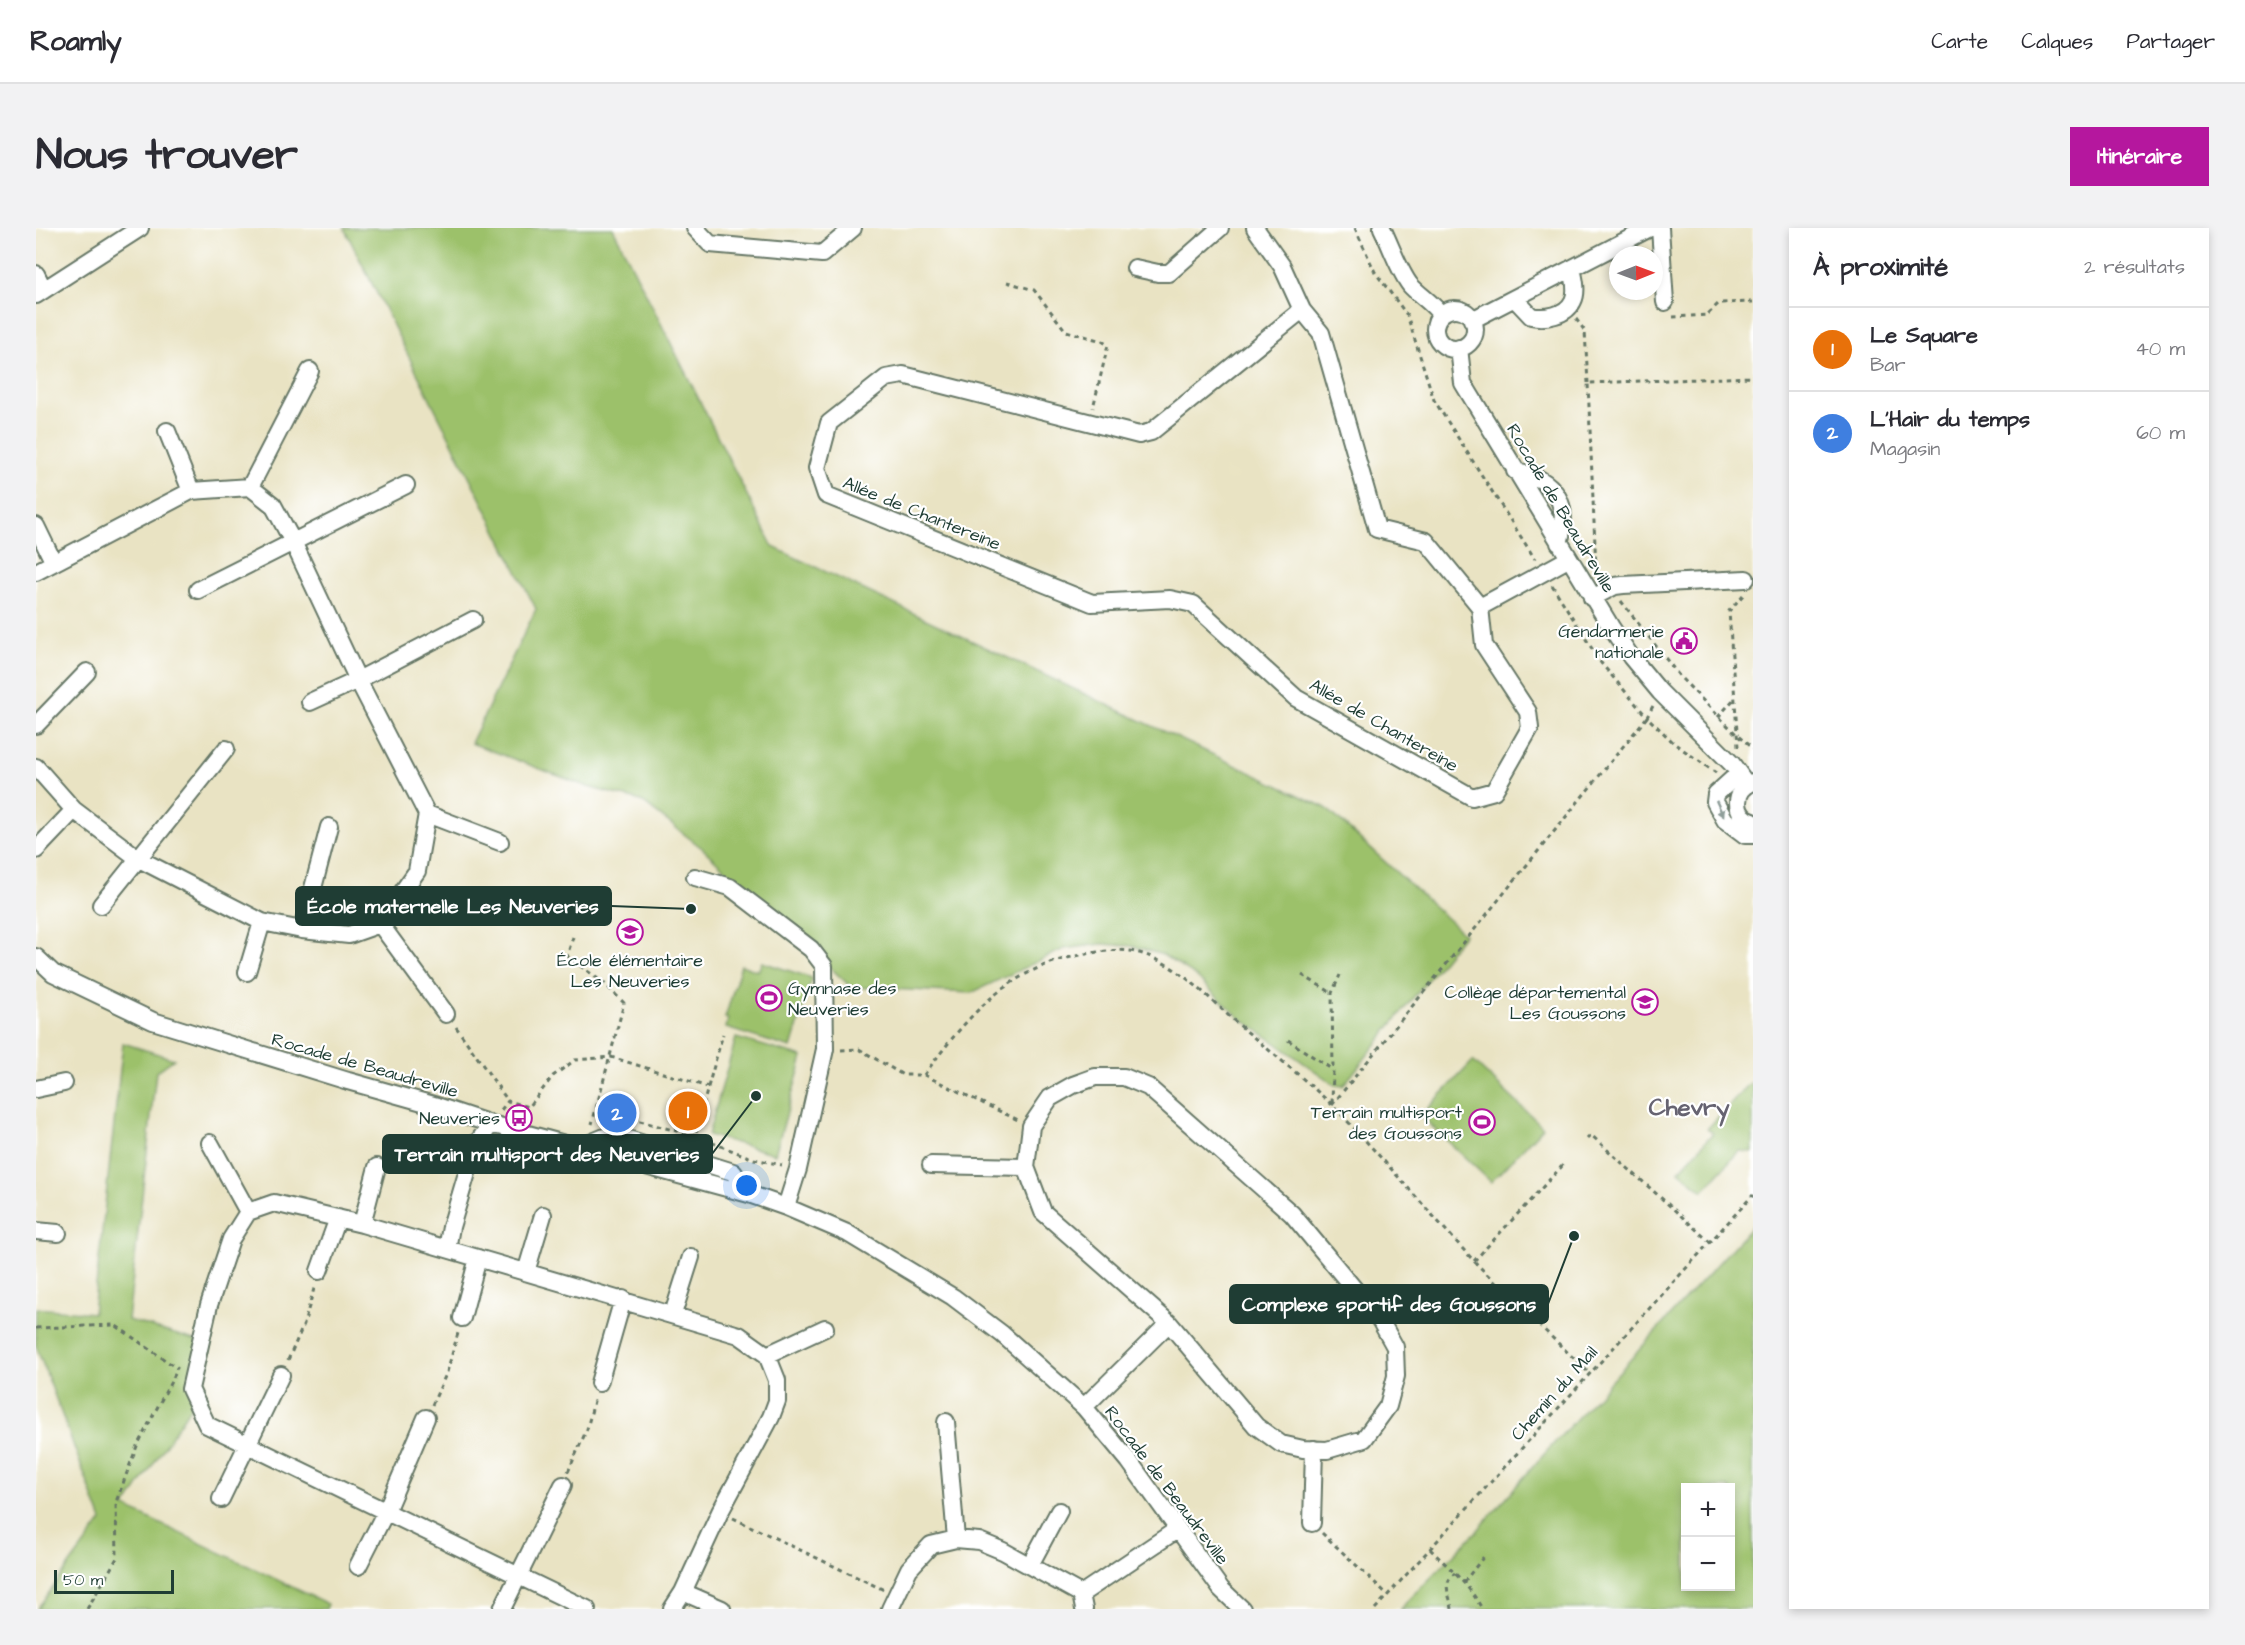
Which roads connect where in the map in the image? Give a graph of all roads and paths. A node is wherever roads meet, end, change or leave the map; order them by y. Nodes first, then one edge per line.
1 (140, 228) edge
2 (695, 228) edge
3 (853, 228) edge
4 (1220, 228) edge
5 (1255, 228) edge
6 (1355, 228) edge
7 (1382, 228) edge
8 (1650, 228) edge
9 (1660, 228) edge
10 (1135, 268) dead end
11 (1572, 268) junction
12 (36, 274) edge
13 (1007, 282) dead end
14 (40, 292) edge
15 (1515, 299) junction
16 (1665, 302) joint
17 (1753, 302) edge
18 (1569, 307) junction
19 (1302, 310) junction
20 (1442, 315) junction
21 (1472, 320) junction
22 (1460, 348) junction
23 (310, 371) dead end
24 (1753, 377) edge
25 (1588, 383) junction
26 (1089, 421) junction
27 (167, 431) dead end
28 (1515, 471) junction
29 (406, 485) dead end
30 (250, 487) junction
31 (191, 491) junction
32 (36, 526) edge
33 (292, 542) junction
34 (1559, 543) junction
35 (1568, 559) junction
36 (53, 561) junction
37 (36, 572) edge
38 (1544, 572) junction
39 (1747, 585) joint
40 (198, 590) dead end
41 (1599, 595) junction
42 (1480, 607) junction
43 (472, 620) dead end
44 (87, 672) dead end
45 (358, 680) junction
46 (1735, 698) junction
47 (1653, 699) dead end
48 (310, 702) dead end
49 (1647, 717) junction
50 (1718, 717) junction
51 (36, 725) edge
52 (1738, 736) junction
53 (226, 749) dead end
54 (1753, 749) edge
55 (36, 767) edge
56 (1742, 776) edge
57 (74, 810) junction
58 (428, 814) junction
59 (1753, 822) edge
60 (329, 827) dead end
61 (1753, 835) edge
62 (500, 842) dead end
63 (36, 850) edge
64 (139, 859) junction
65 (695, 877) dead end
66 (101, 905) dead end
67 (262, 922) junction
68 (380, 924) junction
69 (302, 930) junction
70 (573, 937) dead end
71 (36, 957) edge
72 (246, 972) dead end
73 (1302, 975) dead end
74 (1340, 975) dead end
75 (1332, 993) junction
76 (447, 1014) joint
77 (723, 1034) dead end
78 (1288, 1040) dead end
79 (825, 1049) junction
80 (611, 1057) junction
81 (1333, 1070) junction
82 (924, 1075) junction
83 (64, 1083) dead end
84 (708, 1087) junction
85 (36, 1089) edge
86 (508, 1101) junction
87 (1332, 1105) junction
88 (596, 1109) junction
89 (491, 1124) junction
90 (1031, 1126) junction
91 (695, 1136) junction
92 (1587, 1139) dead end
93 (210, 1143) dead end
94 (581, 1144) junction
95 (1564, 1164) dead end
96 (932, 1165) dead end
97 (377, 1167) dead end
98 (1026, 1167) junction
99 (798, 1168) junction
100 (1753, 1195) edge
101 (786, 1207) junction
102 (248, 1212) junction
103 (543, 1215) dead end
104 (338, 1218) junction
105 (362, 1224) junction
106 (36, 1231) edge
107 (58, 1233) dead end
108 (1710, 1242) junction
109 (447, 1249) junction
110 (691, 1257) dead end
111 (477, 1258) junction
112 (1474, 1261) junction
113 (320, 1270) joint
114 (526, 1272) junction
115 (623, 1299) junction
116 (674, 1314) junction
117 (462, 1318) joint
118 (1169, 1323) junction
119 (36, 1328) edge
120 (825, 1328) dead end
121 (766, 1355) junction
122 (186, 1370) junction
123 (1590, 1374) junction
124 (281, 1375) joint
125 (599, 1383) joint
126 (1084, 1407) junction
127 (426, 1418) joint
128 (946, 1422) dead end
129 (248, 1446) junction
130 (1314, 1449) junction
131 (563, 1485) joint
132 (221, 1499) dead end
133 (386, 1511) junction
134 (1059, 1511) dead end
135 (720, 1512) junction
136 (1312, 1523) joint
137 (1178, 1529) junction
138 (956, 1539) junction
139 (1430, 1549) junction
140 (1485, 1554) dead end
141 (1030, 1565) junction
142 (358, 1566) dead end
143 (1455, 1573) junction
144 (519, 1576) junction
145 (1464, 1582) junction
146 (1221, 1589) junction
147 (683, 1592) junction
148 (1388, 1595) junction
149 (893, 1602) edge
150 (1082, 1602) edge
151 (87, 1609) edge
152 (502, 1609) edge
153 (587, 1609) edge
154 (672, 1609) edge
155 (722, 1609) edge
156 (1226, 1609) edge
157 (1242, 1609) edge
158 (1375, 1609) edge
159 (1452, 1609) edge
160 (1482, 1609) edge

1 - 14 street
2 - 3 street
4 - 10 street
5 - 19 street
6 - 38 path
7 - 20 street
8 - 11 street
9 - 16 street
11 - 15 street
11 - 18 street
12 - 14 street
13 - 26 path
15 - 18 street
15 - 21 street
16 - 17 path
18 - 25 path
19 - 26 street, Allée de Chantereine
19 - 42 street
20 - 21 street
20 - 22 street
21 - 22 street
22 - 28 street, Rocade de Beaudreville
23 - 30 street
24 - 25 path
25 - 41 path
26 - 42 street, Allée de Chantereine
27 - 31 street
28 - 34 street, Rocade de Beaudreville
28 - 34 street
29 - 33 street
30 - 31 street
30 - 33 street
31 - 36 street
32 - 36 street
33 - 40 street
33 - 45 street
34 - 35 street, Rocade de Beaudreville
35 - 38 street
35 - 41 street, Rocade de Beaudreville
36 - 37 street
38 - 42 street
38 - 49 path
39 - 41 street
39 - 46 path
41 - 50 path
41 - 56 street, Rocade de Beaudreville
43 - 45 street
44 - 51 street
45 - 48 street
45 - 58 street
46 - 50 path
46 - 52 path
47 - 49 path
49 - 56 path
49 - 87 path
50 - 52 path
52 - 54 path
52 - 56 path
53 - 64 street
55 - 57 street
56 - 59 street
56 -> 61 street
57 - 63 street
57 - 64 street
58 - 62 street
58 - 68 street
60 - 69 street
64 - 66 street
64 - 67 street
65 - 79 street
67 - 69 street
67 - 72 street
68 - 69 street
68 - 76 street
70 - 80 path
71 - 89 street, Rocade de Beaudreville
73 - 75 path
74 - 75 path
75 - 81 path
76 - 86 path
77 - 84 path
78 - 81 path
79 - 82 path
79 - 99 street
80 - 84 path
80 - 86 path
80 - 88 path
81 - 87 path
82 - 87 path
82 - 90 path
83 - 85 street
84 - 91 path
86 - 89 path
87 - 112 path
88 - 91 path
88 - 94 path
89 - 94 street, Rocade de Beaudreville
89 - 109 street
90 - 98 street
90 - 130 street
91 - 99 path
92 - 108 path
93 - 102 street
94 - 101 street, Rocade de Beaudreville
95 - 112 path
96 - 98 street
97 - 105 street
98 - 118 street
99 - 101 street
100 - 108 path, Chemin du Mail
101 - 126 street, Rocade de Beaudreville
102 - 104 street
102 - 122 street
103 - 114 street
104 - 105 street
104 - 113 street
105 - 109 street
106 - 107 street
108 - 123 path, Chemin du Mail
109 - 111 street
110 - 116 street
111 - 114 street
111 - 117 street
112 - 123 path
113 - 124 path
114 - 115 street
115 - 116 street
115 - 125 street
116 - 121 street
117 - 127 path
118 - 126 street
118 - 130 street
119 - 122 path
120 - 121 street
121 - 135 street
122 - 129 street
122 - 151 path
123 - 139 path, Chemin du Mail
124 - 129 street
125 - 131 path
126 - 137 street, Rocade de Beaudreville
127 - 133 street
128 - 138 street
129 - 132 street
129 - 133 street
130 - 136 street
131 - 144 street
133 - 142 street
133 - 144 street
134 - 141 street
135 - 147 street
135 - 149 path
136 - 148 path
137 - 146 street, Rocade de Beaudreville
137 - 150 street
138 - 141 street
138 - 149 street
139 - 143 path
139 - 148 path, Chemin du Mail
140 - 145 path
141 - 150 street
143 - 145 path
143 - 159 path
144 - 152 street
144 - 153 street
145 - 160 path
146 - 156 street, Rocade de Beaudreville
146 - 157 street, Rocade de Beaudreville
147 - 154 street
147 - 155 street
148 - 158 path, Chemin du Mail

